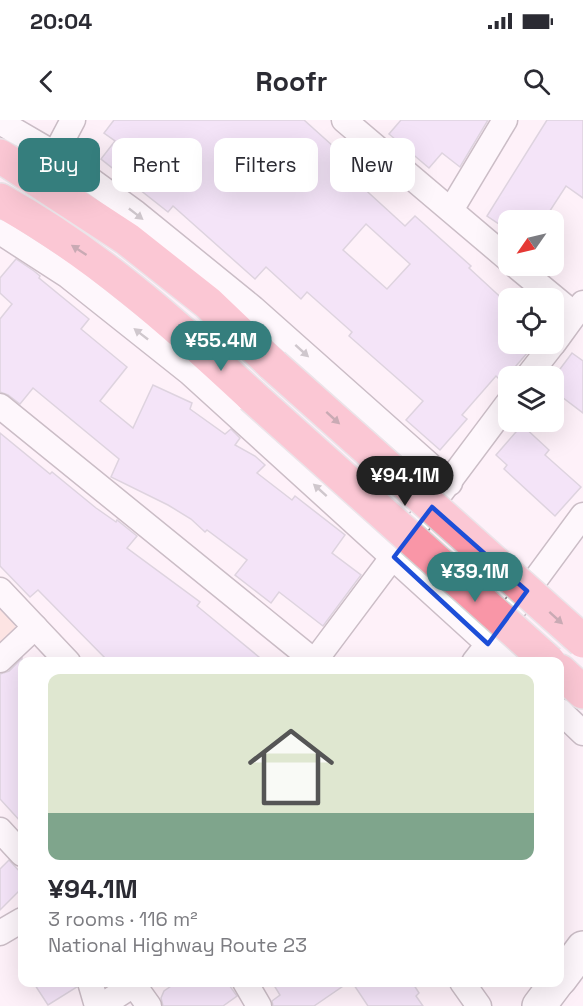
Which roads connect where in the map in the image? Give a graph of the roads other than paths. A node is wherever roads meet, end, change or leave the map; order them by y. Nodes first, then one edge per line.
1 (73, 120) edge
2 (344, 120) edge
3 (506, 120) edge
4 (0, 122) edge
5 (28, 138) edge
6 (63, 138) edge
7 (0, 156) edge
8 (100, 187) edge
9 (0, 201) edge
10 (451, 210) junction
11 (3, 239) edge
12 (498, 250) edge
13 (531, 276) edge
14 (579, 309) edge
15 (564, 329) edge
16 (545, 354) edge
17 (536, 366) edge
18 (0, 406) edge
19 (498, 417) edge
20 (450, 483) junction
21 (583, 515) edge
22 (394, 557) junction
23 (0, 590) edge
24 (35, 627) junction
25 (583, 642) edge
26 (481, 653) edge
27 (63, 657) edge
28 (309, 657) edge
29 (317, 657) edge
30 (543, 657) edge
31 (0, 660) edge
32 (564, 675) edge
33 (583, 692) edge
34 (564, 715) edge
35 (583, 733) edge
36 (0, 830) edge
37 (18, 850) edge
38 (18, 922) edge
39 (0, 933) edge
40 (583, 948) edge
41 (564, 973) edge
42 (92, 987) edge
43 (131, 987) edge
44 (138, 987) edge
45 (248, 987) edge
46 (466, 987) edge
47 (553, 987) edge
48 (99, 1006) edge
49 (149, 1006) edge
50 (260, 1006) edge
51 (479, 1006) edge
52 (539, 1006) edge

1 - 6 street
2 - 10 street
3 - 10 street
4 - 5 street
7 -> 25 highway, bridge
8 -> 20 street
30 -> 9 highway, bridge
10 - 12 street
22 -> 11 street
13 - 14 street
14 - 15 street
16 - 17 street
18 - 28 street
19 - 20 street
20 - 22 street
21 - 26 street
22 - 26 street
22 - 29 street
23 - 24 street
24 - 27 street
24 - 31 street
32 - 33 highway
34 - 35 street
36 - 37 street
38 - 39 street
40 - 41 street
42 - 48 street
43 - 48 street
44 - 49 street
45 - 50 street
46 - 51 street
47 - 52 street

